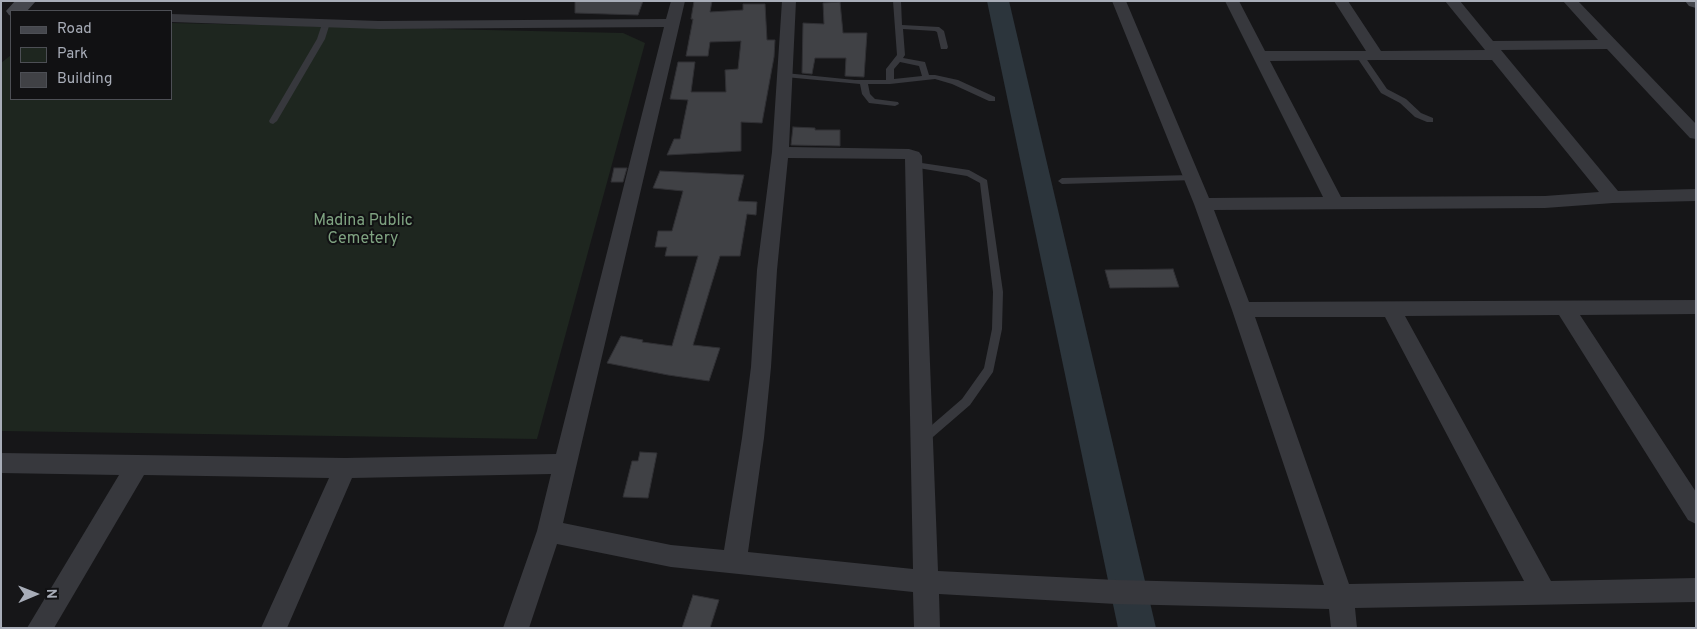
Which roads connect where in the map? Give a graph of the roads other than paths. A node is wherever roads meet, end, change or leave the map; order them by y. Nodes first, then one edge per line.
1 (26, 1) edge
2 (678, 1) edge
3 (789, 1) edge
4 (897, 1) edge
5 (1119, 1) edge
6 (1232, 1) edge
7 (1341, 1) edge
8 (1452, 1) edge
9 (1570, 1) edge
10 (17, 10) edge
11 (172, 18) edge
12 (326, 23) junction
13 (672, 23) junction
14 (899, 27) junction
15 (1609, 44) junction
16 (944, 47) dead end
17 (1492, 51) junction
18 (1260, 56) junction
19 (1360, 56) junction
20 (1377, 56) junction
21 (897, 59) junction
22 (785, 75) junction
23 (926, 77) junction
24 (863, 82) junction
25 (890, 82) junction
26 (992, 99) dead end
27 (895, 104) dead end
28 (274, 120) dead end
29 (1430, 120) dead end
30 (1696, 134) edge
31 (780, 152) junction
32 (915, 165) junction
33 (1192, 178) junction
34 (1062, 181) dead end
35 (1696, 196) edge
36 (1613, 197) junction
37 (1335, 203) junction
38 (1204, 204) junction
39 (1564, 307) junction
40 (1696, 307) edge
41 (1242, 310) junction
42 (1392, 310) junction
43 (922, 440) junction
44 (564, 464) junction
45 (137, 466) junction
46 (4, 468) edge
47 (345, 468) junction
48 (1696, 512) edge
49 (549, 531) junction
50 (734, 562) junction
51 (926, 582) junction
52 (1696, 590) edge
53 (1544, 593) junction
54 (1341, 598) junction
55 (40, 628) edge
56 (274, 628) edge
57 (516, 628) edge
58 (927, 628) edge
59 (1344, 628) edge

1 - 10 main road
2 - 13 street
3 - 22 street
4 - 14 lane
5 - 33 street
6 - 18 street
7 - 20 street
8 - 17 street
9 - 15 street
11 - 12 street
12 - 13 street
12 - 28 lane
13 - 44 street
14 - 16 lane
14 - 21 lane
15 - 17 street
15 - 30 street
17 - 20 street
17 - 36 street
18 - 19 street
18 - 37 street
19 - 20 street
19 - 29 lane
21 - 23 lane
21 - 25 lane
22 - 24 lane
22 - 31 street
23 - 25 lane
23 - 26 lane
24 - 25 lane
24 - 27 lane
31 - 32 street
31 - 50 street
32 - 43 street
32 - 43 lane
33 - 34 lane
33 - 38 street
35 - 36 street
36 - 37 street
37 - 38 street
38 - 41 street
39 - 40 street
39 - 42 street
39 - 48 street
41 - 42 street
41 - 54 street
42 - 53 street
43 - 51 street
44 - 47 street
44 - 49 street
45 - 46 street
45 - 47 street
45 - 55 street
47 - 56 street
49 - 50 street
49 - 57 street
50 - 51 street
51 - 54 street
51 - 58 street
52 - 53 street
53 - 54 street
54 - 59 street

